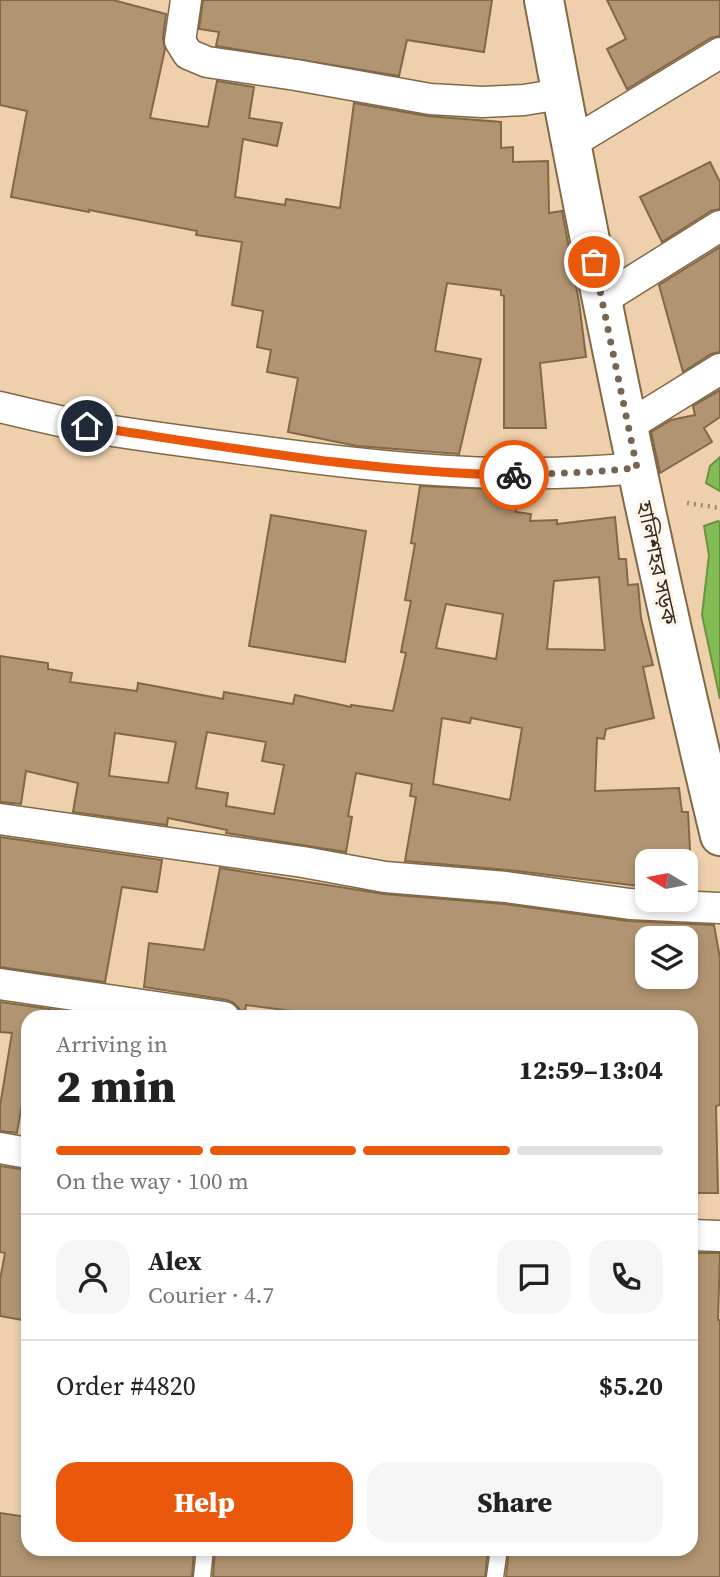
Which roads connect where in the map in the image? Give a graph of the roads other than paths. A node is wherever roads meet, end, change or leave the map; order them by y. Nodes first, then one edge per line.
1 (186, 0) edge
2 (546, 1) edge
3 (720, 53) edge
4 (561, 94) junction
5 (570, 144) junction
6 (720, 226) edge
7 (602, 300) junction
8 (720, 369) edge
9 (0, 407) edge
10 (628, 426) junction
11 (637, 468) junction
12 (0, 819) edge
13 (720, 836) edge
14 (720, 908) edge
15 (0, 984) edge
16 (176, 1010) edge
17 (0, 1148) edge
18 (21, 1152) edge
19 (698, 1236) edge
20 (720, 1236) edge
21 (204, 1556) edge
22 (498, 1556) edge
23 (202, 1577) edge
24 (495, 1577) edge

1 - 4 street
2 - 4 street, হালিশহর সড়ক
3 - 5 street
4 - 5 street, হালিশহর সড়ক
5 - 7 street, হালিশহর সড়ক
6 - 7 street
7 - 10 street, হালিশহর সড়ক
8 - 10 street
9 - 11 street
10 - 11 street, হালিশহর সড়ক
11 - 13 street, হালিশহর সড়ক
12 - 14 street
15 - 16 street
17 - 18 street
19 - 20 street
21 - 23 lane
22 - 24 lane

